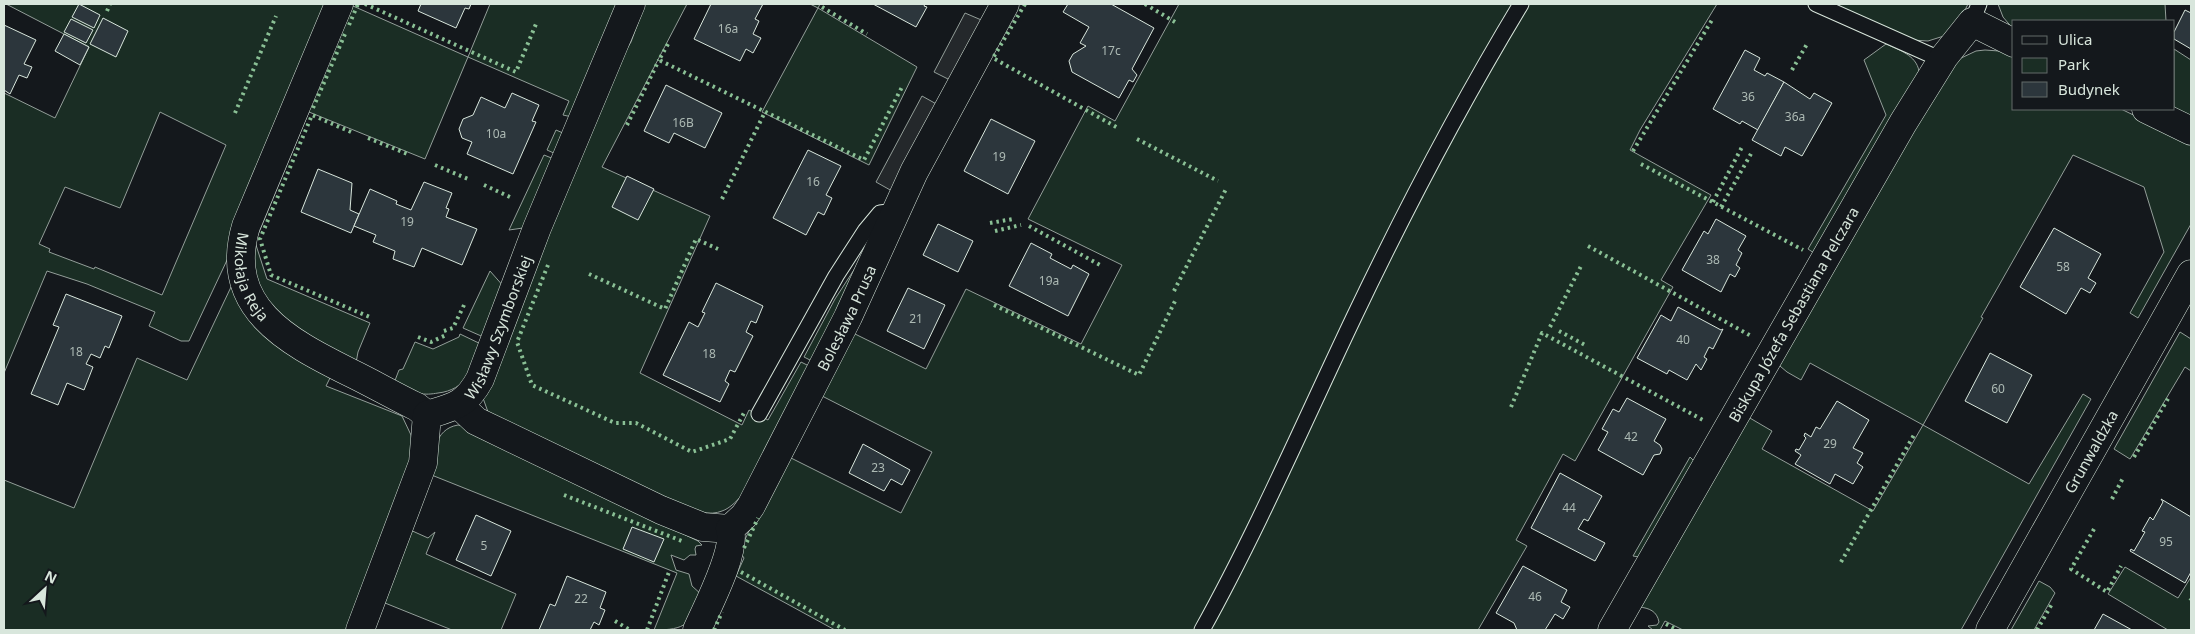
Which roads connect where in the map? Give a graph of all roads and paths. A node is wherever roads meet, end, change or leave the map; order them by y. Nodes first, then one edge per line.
1 (339, 4) edge
2 (631, 4) edge
3 (1005, 4) edge
4 (1521, 4) edge
5 (1816, 4) edge
6 (1976, 13) edge
7 (2012, 41) edge
8 (1942, 60) junction
9 (2148, 110) edge
10 (2191, 131) edge
11 (896, 211) junction
12 (2191, 274) edge
13 (459, 405) junction
14 (759, 414) dead end
15 (427, 415) junction
16 (730, 529) junction
17 (360, 630) edge
18 (697, 630) edge
19 (1202, 630) edge
20 (1612, 630) edge
21 (1990, 630) edge

1 - 15 street, Mikołaja Reja
2 - 13 street, Wisławy Szymborskiej
3 - 11 street, Bolesława Prusa
4 - 19 lane
5 - 8 lane
6 - 7 street
6 - 8 street, Biskupa Józefa Sebastiana Pelczara
8 - 20 street, Biskupa Józefa Sebastiana Pelczara
9 - 10 street
11 - 14 lane
11 - 16 street, Bolesława Prusa
12 - 21 street, Grunwaldzka
13 - 15 street, Wisławy Szymborskiej
13 - 16 street
15 - 17 street
16 - 18 street

